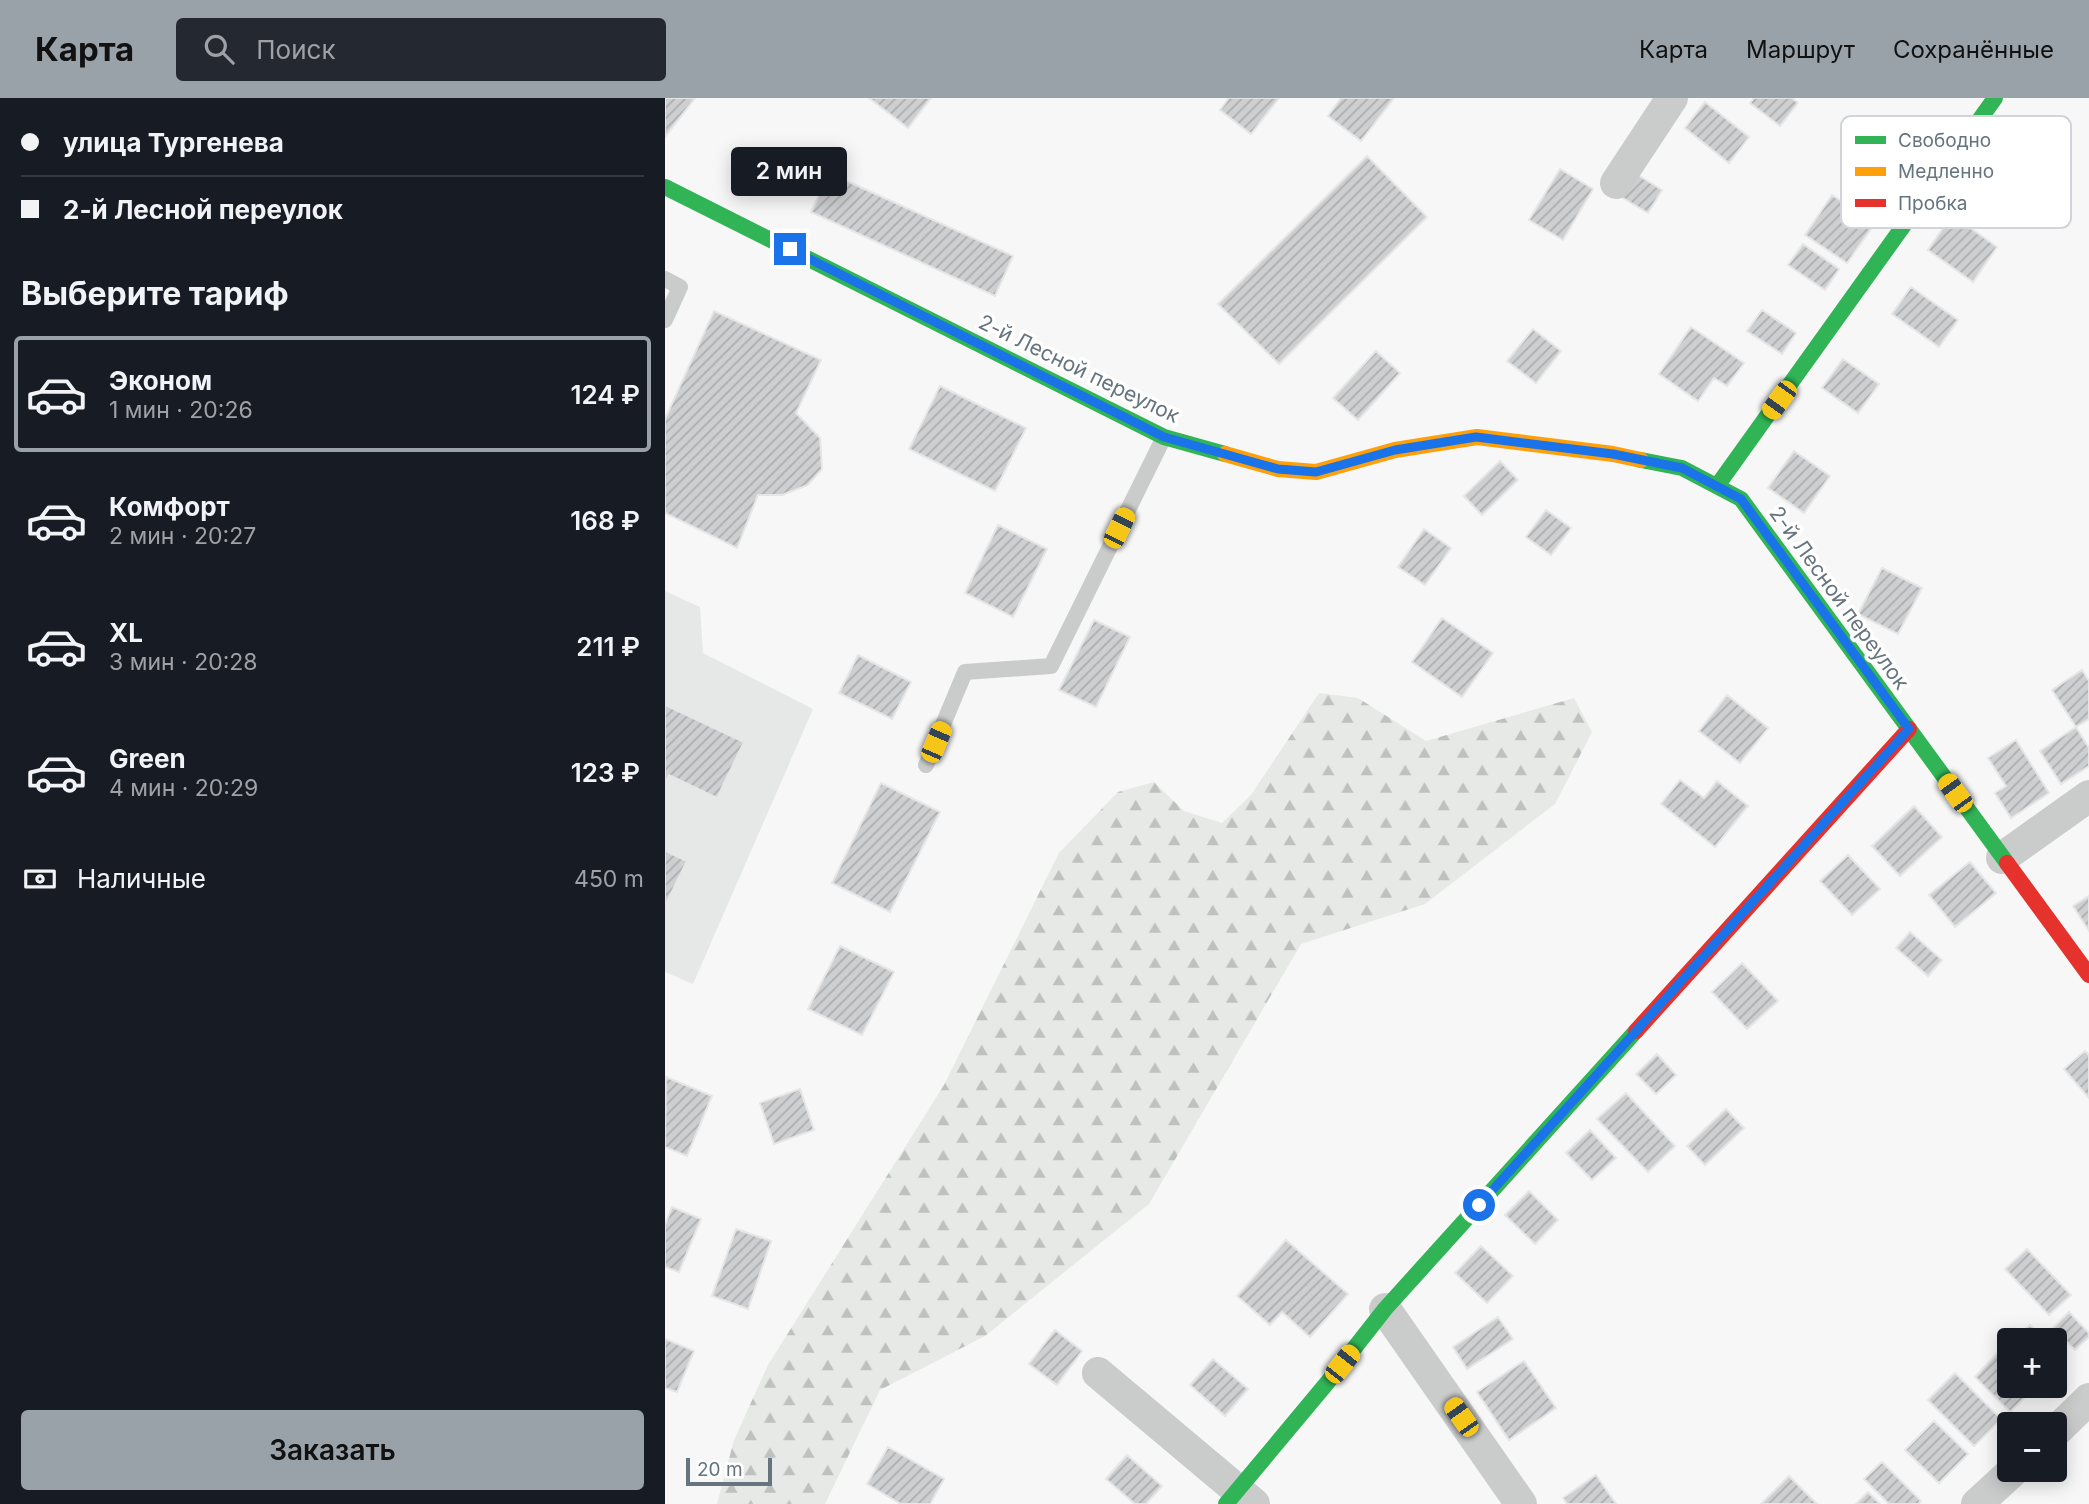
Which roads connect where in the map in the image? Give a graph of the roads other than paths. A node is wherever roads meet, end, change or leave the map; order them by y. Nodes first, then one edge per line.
1 (1672, 98) edge
2 (1995, 98) edge
3 (1982, 116) edge
4 (1616, 183) dead end
5 (665, 187) edge
6 (1902, 228) edge
7 (665, 279) edge
8 (665, 320) edge
9 (1164, 437) junction
10 (1717, 486) junction
11 (1909, 729) junction
12 (926, 765) dead end
13 (2089, 796) edge
14 (2002, 858) junction
15 (2089, 975) edge
16 (1385, 1309) junction
17 (1098, 1373) dead end
18 (2089, 1399) edge
19 (2067, 1420) edge
20 (2001, 1482) edge
21 (1239, 1500) edge
22 (1521, 1504) edge
23 (1977, 1504) edge

1 - 4 street
2 - 3 street
5 - 9 street, 2-й Лесной переулок
6 - 10 street
7 - 8 lane
9 - 10 street, 2-й Лесной переулок
9 - 12 lane
10 - 11 street, 2-й Лесной переулок
11 - 14 street, 2-й Лесной переулок
11 - 16 street
13 - 14 street
14 - 15 street, 2-й Лесной переулок
16 - 21 street
16 - 22 street
17 - 21 street
18 - 19 street
20 - 23 street

